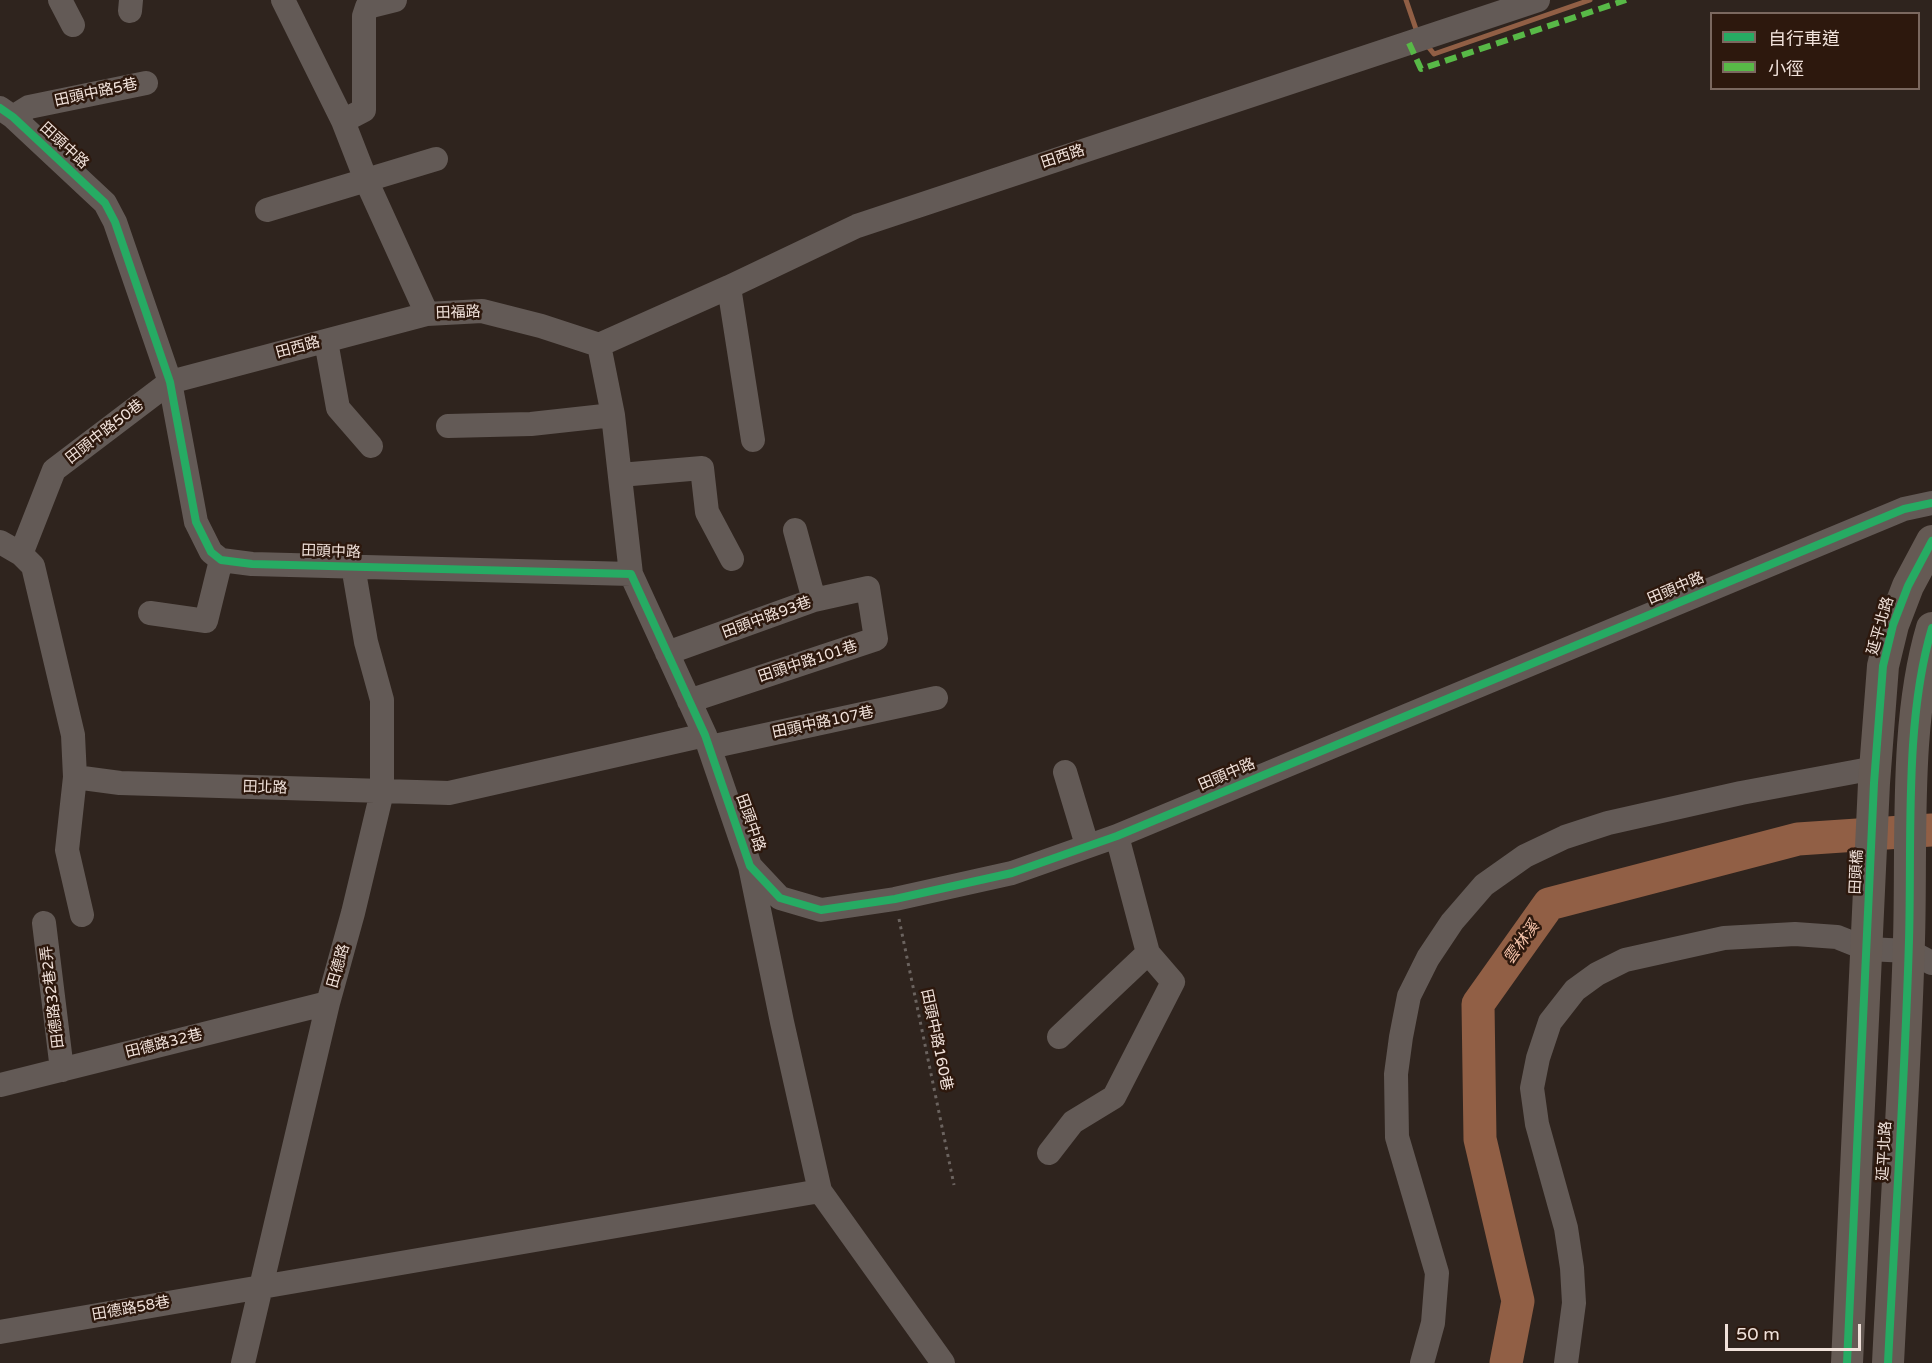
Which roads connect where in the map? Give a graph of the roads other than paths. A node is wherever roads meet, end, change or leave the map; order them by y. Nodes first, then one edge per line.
1 (60, 0) edge
2 (283, 0) edge
3 (395, 0) edge
4 (1538, 0) edge
5 (73, 25) dead end
6 (146, 83) dead end
7 (7, 113) edge
8 (343, 121) junction
9 (436, 159) dead end
10 (366, 180) junction
11 (267, 210) dead end
12 (729, 288) junction
13 (427, 314) junction
14 (326, 341) junction
15 (599, 345) junction
16 (170, 382) junction
17 (613, 415) junction
18 (448, 426) dead end
19 (753, 440) dead end
20 (371, 446) dead end
21 (620, 476) junction
22 (1932, 503) edge
23 (795, 530) dead end
24 (0, 542) edge
25 (1932, 542) edge
26 (21, 554) junction
27 (732, 559) dead end
28 (221, 560) junction
29 (353, 566) junction
30 (631, 574) junction
31 (868, 588) joint
32 (814, 600) junction
33 (150, 613) dead end
34 (1932, 628) edge
35 (668, 653) junction
36 (936, 698) dead end
37 (689, 700) junction
38 (1923, 734) edge
39 (708, 741) junction
40 (1065, 772) dead end
41 (75, 777) junction
42 (1875, 782) junction
43 (381, 792) junction
44 (1117, 836) junction
45 (1088, 845) junction
46 (750, 866) junction
47 (82, 915) dead end
48 (44, 923) dead end
49 (1867, 949) junction
50 (1916, 951) edge
51 (1148, 953) junction
52 (328, 1003) junction
53 (1059, 1037) dead end
54 (62, 1070) junction
55 (0, 1085) edge
56 (1049, 1153) dead end
57 (820, 1191) junction
58 (262, 1287) junction
59 (0, 1332) edge
60 (243, 1363) edge
61 (943, 1363) edge
62 (1422, 1363) edge
63 (1566, 1363) edge
64 (1847, 1363) edge
65 (1888, 1363) edge

1 - 5 street
2 - 8 street, 田福路
3 - 8 street
4 - 12 street, 田西路
6 - 7 street, 田頭中路5巷
7 - 16 street, 田頭中路
8 - 10 street, 田福路
9 - 10 street
10 - 11 street
10 - 13 street, 田福路
12 - 15 street, 田西路
12 - 19 street
13 - 14 street, 田西路
13 - 15 street, 田福路
14 - 16 street, 田西路
14 - 20 street
15 - 17 street
16 - 26 street, 田頭中路50巷
16 - 28 street, 田頭中路
17 - 18 street
17 - 21 street
21 - 27 street
21 - 30 street
22 - 44 street, 田頭中路
23 - 32 street
24 - 26 street
25 - 42 main road, 延平北路
26 - 41 street
28 - 29 street, 田頭中路
28 - 33 street
29 - 30 street, 田頭中路
29 - 43 street, 田德路
30 - 35 street, 田頭中路
31 - 32 street, 田頭中路93巷
31 - 37 street, 田頭中路101巷
32 - 35 street, 田頭中路93巷
34 - 38 main road
35 - 37 street, 田頭中路
36 - 39 street, 田頭中路107巷
37 - 39 street, 田頭中路
38 - 50 main road
39 - 43 street, 田北路
39 - 46 street, 田頭中路
40 - 45 street
41 - 43 street, 田北路
41 - 47 street
42 - 49 main road, 田頭橋
42 - 62 street
43 - 52 street, 田德路
44 - 45 street, 田頭中路
44 - 51 street
45 - 46 street, 田頭中路
46 - 57 street
48 - 54 street, 田德路32巷2弄
49 - 50 street
49 - 63 street
49 - 64 main road, 延平北路
50 - 65 main road, 延平北路
51 - 53 street
51 - 56 street
52 - 54 street, 田德路32巷
52 - 58 street, 田德路
54 - 55 street, 田德路32巷
57 - 58 street, 田德路58巷
57 - 61 street
58 - 59 street, 田德路58巷
58 - 60 street, 田德路

